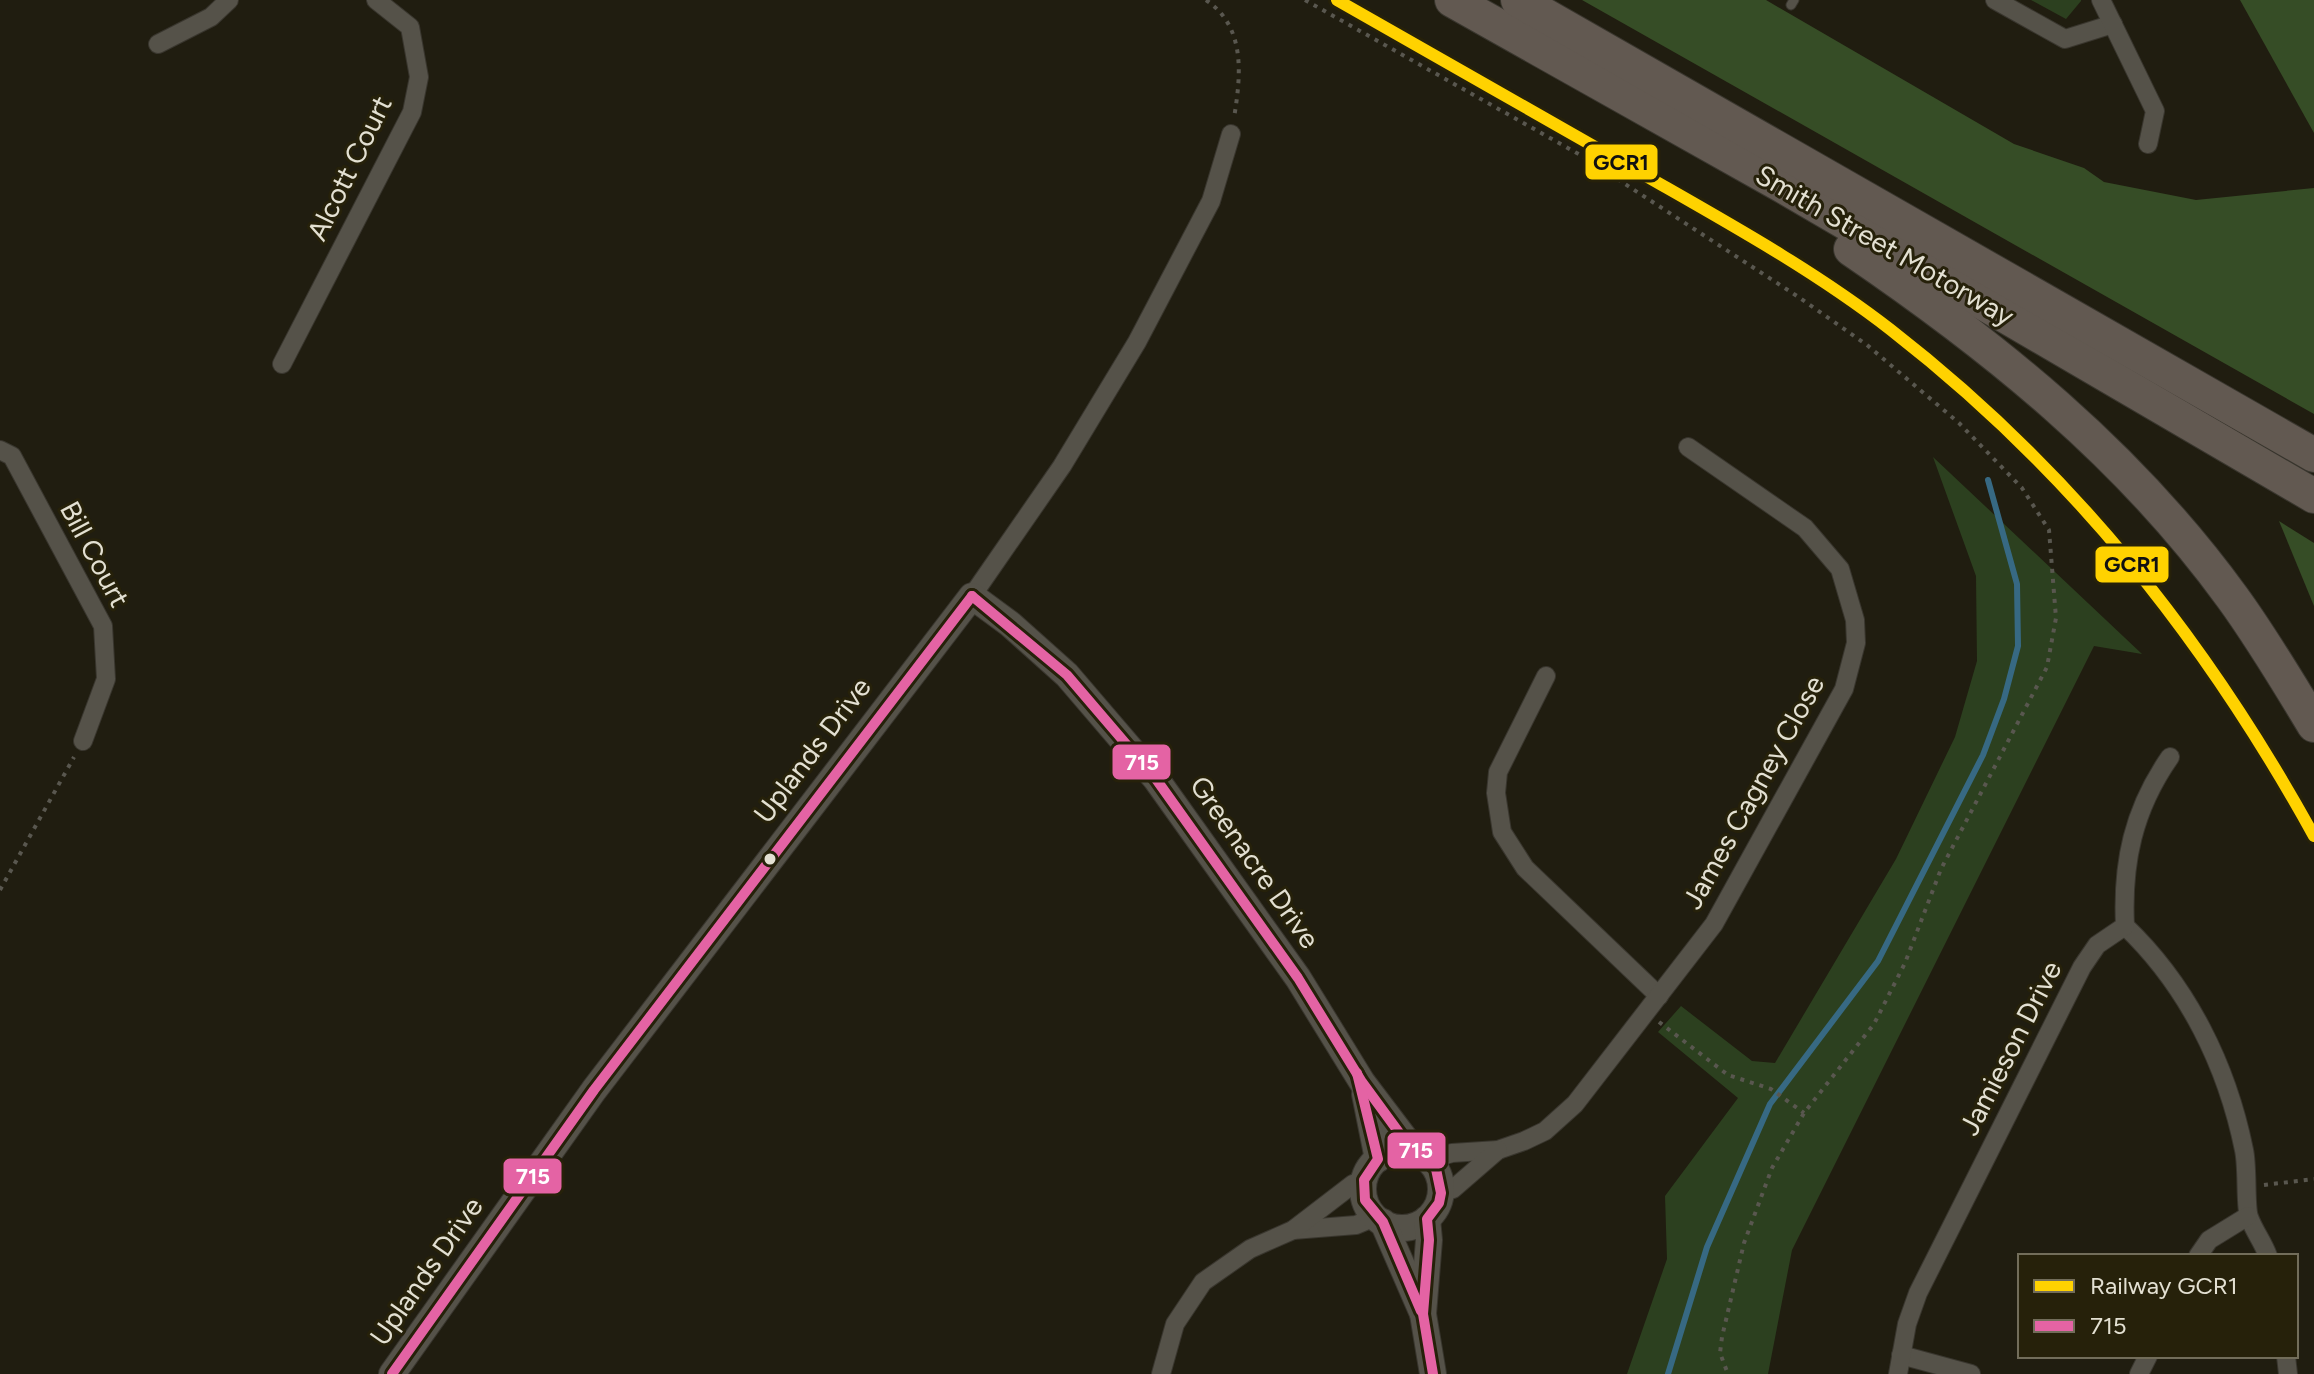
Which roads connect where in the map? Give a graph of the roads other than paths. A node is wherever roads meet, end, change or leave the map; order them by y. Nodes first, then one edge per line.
1 (229, 0) edge
2 (376, 0) edge
3 (1452, 0) edge
4 (1518, 0) edge
5 (1995, 0) edge
6 (2101, 0) edge
7 (2113, 24) junction
8 (158, 44) dead end
9 (1231, 134) road end
10 (2148, 144) dead end
11 (1783, 186) junction
12 (282, 364) dead end
13 (1688, 447) dead end
14 (0, 450) edge
15 (2314, 455) edge
16 (2314, 496) edge
17 (972, 596) junction
18 (1546, 676) dead end
19 (2314, 725) edge
20 (83, 741) road end
21 (2170, 757) dead end
22 (2125, 926) junction
23 (1659, 996) junction
24 (1362, 1082) junction
25 (1498, 1150) junction
26 (1421, 1156) junction
27 (1371, 1169) junction
28 (1441, 1193) junction
29 (2248, 1216) junction
30 (1427, 1219) junction
31 (1379, 1220) junction
32 (1293, 1230) junction
33 (2199, 1254) edge
34 (2267, 1254) edge
35 (1423, 1314) junction
36 (1900, 1365) edge
37 (392, 1374) edge
38 (1161, 1374) edge
39 (1433, 1374) edge
40 (1971, 1374) edge

1 - 8 street
2 - 12 street, Alcott Court
3 - 11 highway, Smith Street Motorway
4 - 15 highway, Smith Street Motorway
5 - 7 street
6 - 7 street
7 - 10 street
9 - 17 street, Uplands Drive
11 - 16 highway, Smith Street Motorway
11 - 19 highway
13 - 23 street, James Cagney Close
14 - 20 street, Bill Court
17 - 24 street, Greenacre Drive
17 - 37 street, Uplands Drive
18 - 23 street
21 - 22 street
22 - 29 street
22 - 36 street, Jamieson Drive
23 - 25 street, James Cagney Close
24 - 26 street, Greenacre Drive
24 - 27 street, Greenacre Drive
25 - 26 street, James Cagney Close
25 - 28 street, James Cagney Close
26 - 27 street
26 - 28 street
27 - 31 street
27 - 32 street
28 - 30 street
29 - 33 street
29 - 34 street
30 - 31 street
30 - 35 street
31 - 32 street
31 - 35 street
32 - 38 street
35 - 39 street
36 - 40 street

